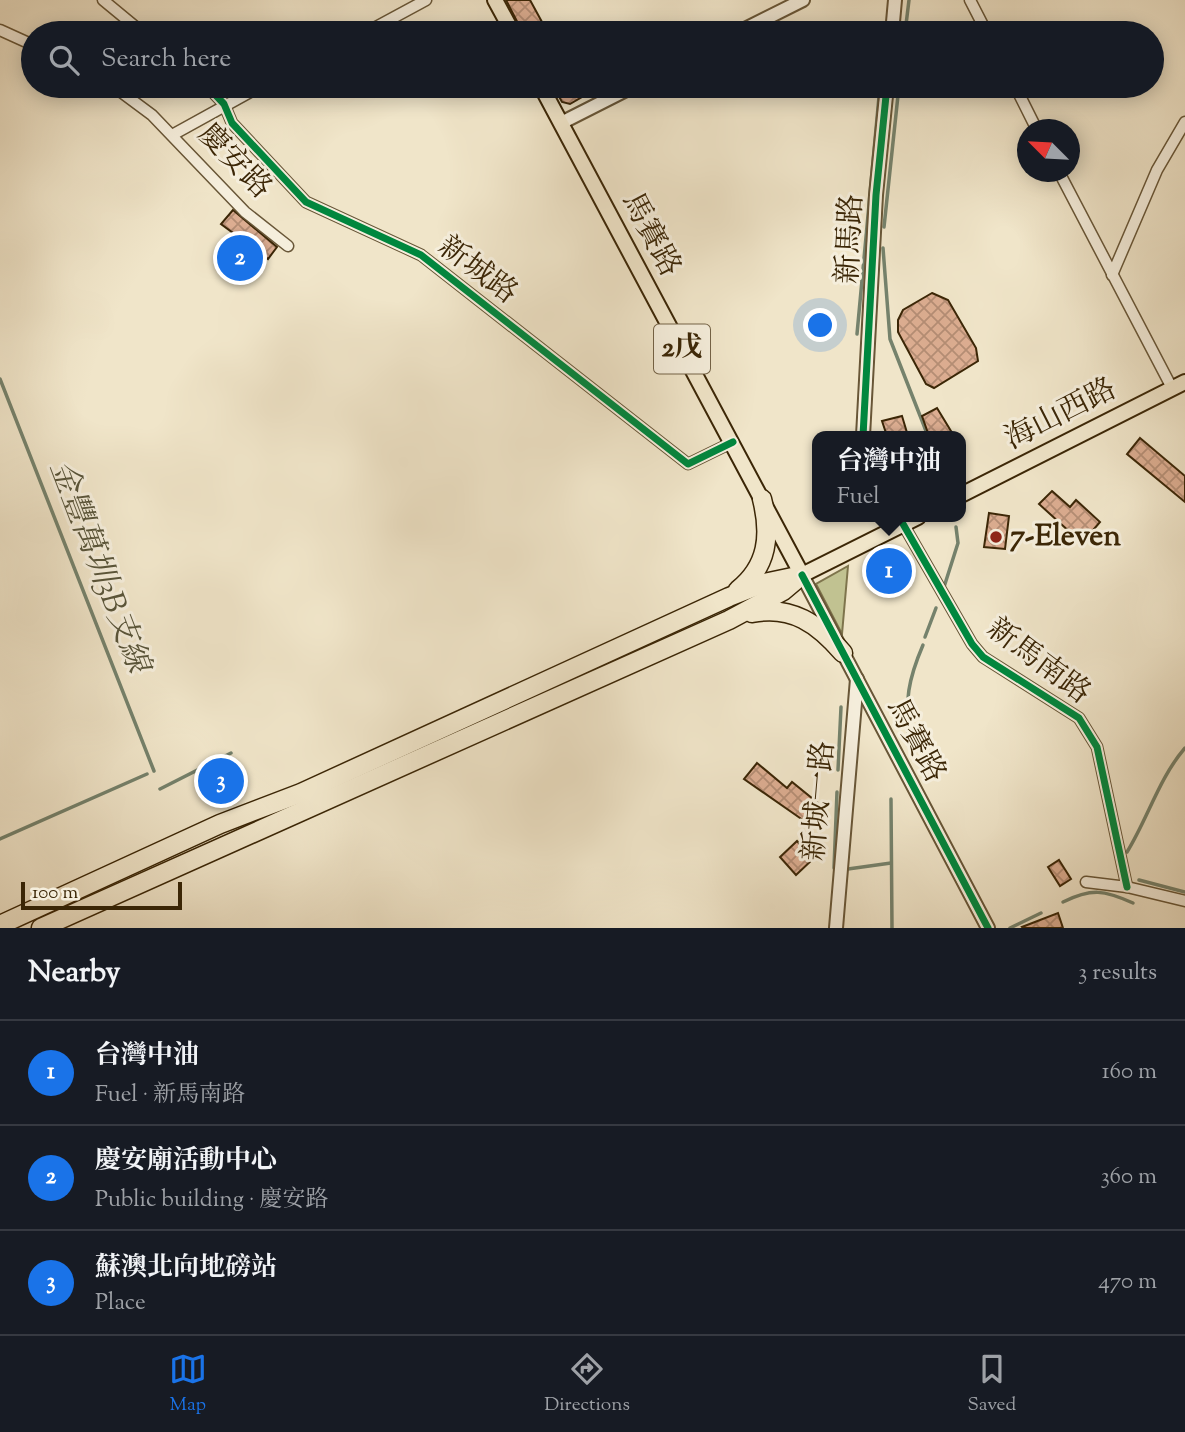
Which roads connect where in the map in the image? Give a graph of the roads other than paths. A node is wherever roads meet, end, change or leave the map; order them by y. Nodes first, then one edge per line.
1 (103, 0) edge
2 (426, 0) edge
3 (495, 0) edge
4 (803, 0) edge
5 (895, 0) edge
6 (970, 0) edge
7 (128, 21) edge
8 (387, 21) edge
9 (506, 21) edge
10 (761, 21) edge
11 (893, 21) edge
12 (981, 21) edge
13 (0, 30) edge
14 (21, 40) edge
15 (128, 98) edge
16 (219, 98) edge
17 (237, 98) edge
18 (547, 98) edge
19 (610, 98) edge
20 (886, 98) edge
21 (1020, 98) edge
22 (225, 104) junction
23 (1031, 119) edge
24 (1185, 122) edge
25 (561, 123) junction
26 (174, 134) junction
27 (1064, 182) edge
28 (288, 246) dead end
29 (1112, 275) junction
30 (1179, 385) edge
31 (863, 431) edge
32 (733, 442) junction
33 (966, 492) edge
34 (762, 499) junction
35 (897, 522) edge
36 (902, 522) edge
37 (802, 575) junction
38 (729, 597) junction
39 (729, 620) junction
40 (843, 653) junction
41 (857, 678) junction
42 (1086, 882) dead end
43 (1127, 887) junction
44 (1185, 901) edge
45 (0, 925) edge
46 (41, 928) edge
47 (836, 928) edge
48 (988, 928) edge

1 - 7 street
2 - 8 street
3 - 9 main road
4 - 10 street
5 - 11 street
6 - 12 street
13 - 14 street
15 - 26 street, 慶安路
16 - 22 street, 新城路
17 - 22 street
18 - 25 main road, 馬賽路 / 2戊
19 - 25 street
20 - 31 street, 新馬路
21 - 23 street
22 - 26 street
22 - 32 street, 新城路
24 - 29 street
25 - 32 main road, 馬賽路 / 2戊
26 - 28 street, 慶安路
27 - 29 street
29 - 30 street
30 - 33 main road, 海山西路
32 - 34 main road, 馬賽路 / 2戊
34 - 37 main road, 馬賽路 / 2戊
34 - 38 highway
35 - 37 main road
36 - 43 street, 新馬南路
37 - 38 highway
37 - 39 highway
37 - 40 street, 馬賽路
38 - 45 highway
39 - 40 highway
39 - 46 highway
40 - 41 street, 馬賽路
41 - 47 street, 新城一路
41 - 48 street, 馬賽路
42 - 43 street
43 - 44 street

